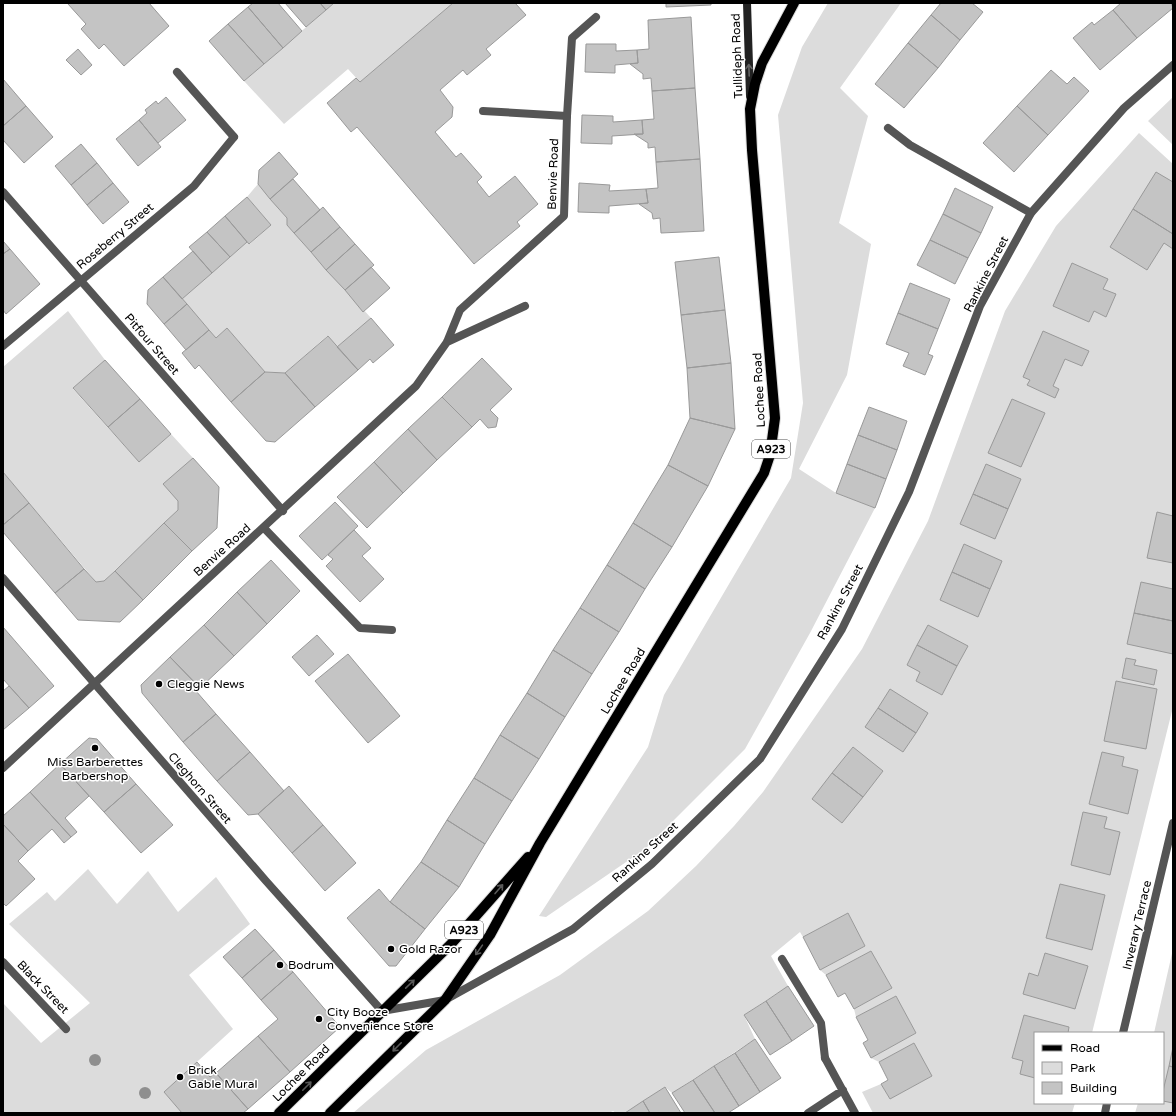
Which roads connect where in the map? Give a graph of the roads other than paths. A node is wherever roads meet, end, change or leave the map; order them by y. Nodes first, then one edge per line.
1 (747, 3) edge
2 (794, 3) edge
3 (596, 17) dead end
4 (1173, 65) edge
5 (177, 72) dead end
6 (750, 109) junction
7 (483, 111) dead end
8 (567, 116) junction
9 (888, 128) dead end
10 (3, 192) edge
11 (1031, 213) junction
12 (80, 280) junction
13 (525, 306) dead end
14 (447, 342) junction
15 (3, 346) edge
16 (283, 511) junction
17 (264, 528) junction
18 (3, 578) edge
19 (392, 630) dead end
20 (93, 683) junction
21 (3, 768) edge
22 (1173, 823) edge
23 (540, 843) junction
24 (782, 959) dead end
25 (3, 962) edge
26 (445, 1000) junction
27 (382, 1011) junction
28 (66, 1029) dead end
29 (1123, 1032) edge
30 (843, 1090) junction
31 (279, 1113) edge
32 (330, 1113) edge
33 (808, 1113) edge
34 (855, 1113) edge

6 -> 1 street, Tullideph Road
2 - 6 main road, Lochee Road / A923
3 - 8 street, Benvie Road
4 - 11 street, Rankine Street
5 - 12 street, Roseberry Street
6 - 23 main road, Lochee Road / A923
7 - 8 street
8 - 14 street, Benvie Road
9 - 11 street
10 - 12 street, Pitfour Street
11 - 26 street, Rankine Street
12 - 15 street, Roseberry Street
12 - 16 street, Pitfour Street
13 - 14 street
14 - 16 street, Benvie Road
16 - 17 street, Benvie Road
17 - 19 street
17 - 20 street, Benvie Road
18 - 20 street, Cleghorn Street
20 - 21 street, Benvie Road
20 - 27 street, Cleghorn Street
22 - 29 street, Inverary Terrace
23 -> 26 main road, Lochee Road / A923
27 -> 23 main road, Lochee Road / A923
24 - 30 street
25 - 28 street, Black Street
26 - 27 street, Rankine Street
26 -> 32 main road, Lochee Road / A923
31 -> 27 main road, Lochee Road / A923
30 - 33 street
30 - 34 street

